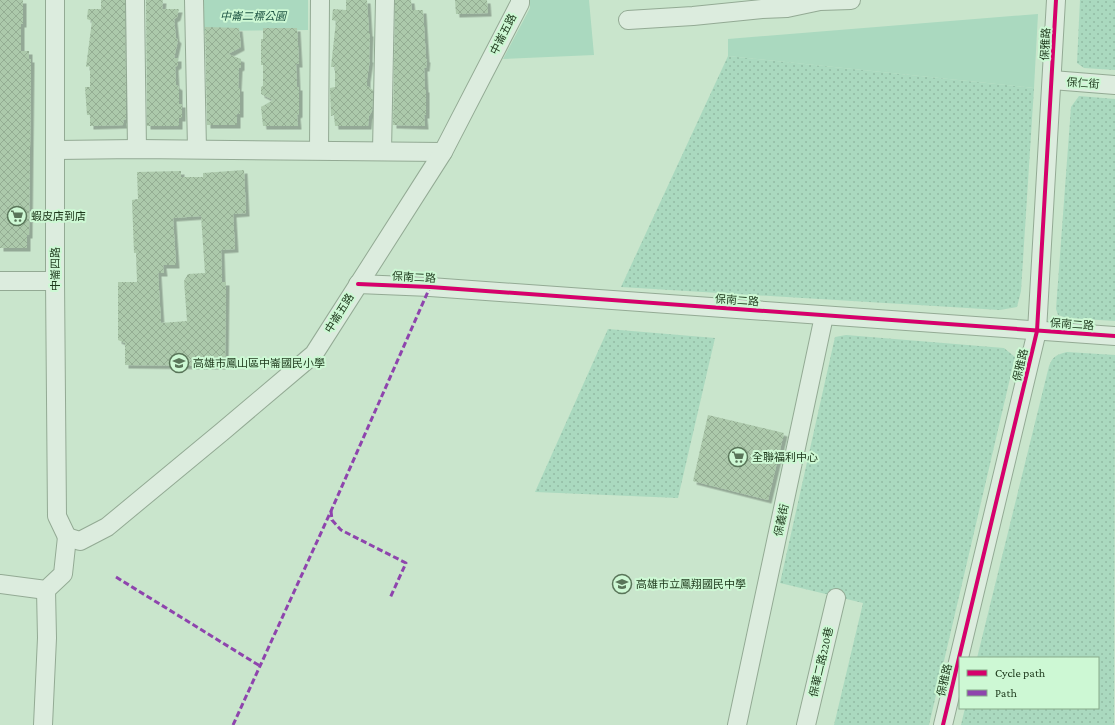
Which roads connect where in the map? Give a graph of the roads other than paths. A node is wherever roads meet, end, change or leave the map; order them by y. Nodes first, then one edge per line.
1 (55, 0) edge
2 (135, 0) edge
3 (194, 0) edge
4 (320, 0) edge
5 (385, 0) edge
6 (520, 0) edge
7 (851, 0) edge
8 (1056, 0) edge
9 (819, 1) edge
10 (628, 20) dead end
11 (1052, 80) junction
12 (1115, 85) edge
13 (137, 149) junction
14 (197, 149) junction
15 (56, 150) junction
16 (319, 150) junction
17 (382, 151) junction
18 (443, 152) junction
19 (0, 281) edge
20 (55, 282) junction
21 (358, 284) junction
22 (824, 316) junction
23 (1037, 331) junction
24 (1115, 336) edge
25 (66, 537) junction
26 (0, 584) edge
27 (46, 590) junction
28 (836, 598) dead end
29 (959, 657) edge
30 (959, 658) edge
31 (43, 725) edge
32 (737, 725) edge
33 (806, 725) edge
34 (943, 725) edge

1 - 15 street, 中崙四路
2 - 13 street
3 - 14 street
4 - 16 street
5 - 17 street
6 - 18 street, 中崙五路
7 - 9 street
8 - 11 street, 保雅路
9 - 10 street
11 - 12 street, 保仁街
11 - 23 street, 保雅路
13 - 14 street
13 - 15 street
14 - 16 street
15 - 20 street, 中崙四路
16 - 17 street
17 - 18 street
18 - 21 street, 中崙五路
19 - 20 street
20 - 25 street, 中崙四路
21 - 22 street, 保南二路
21 - 25 street, 中崙五路
22 - 23 street, 保南二路
22 - 32 street, 保義街
23 - 24 street, 保南二路
23 - 29 street, 保雅路
25 - 27 street
26 - 27 street
27 - 31 street
28 - 33 street, 保華二路220巷
30 - 34 street, 保雅路

